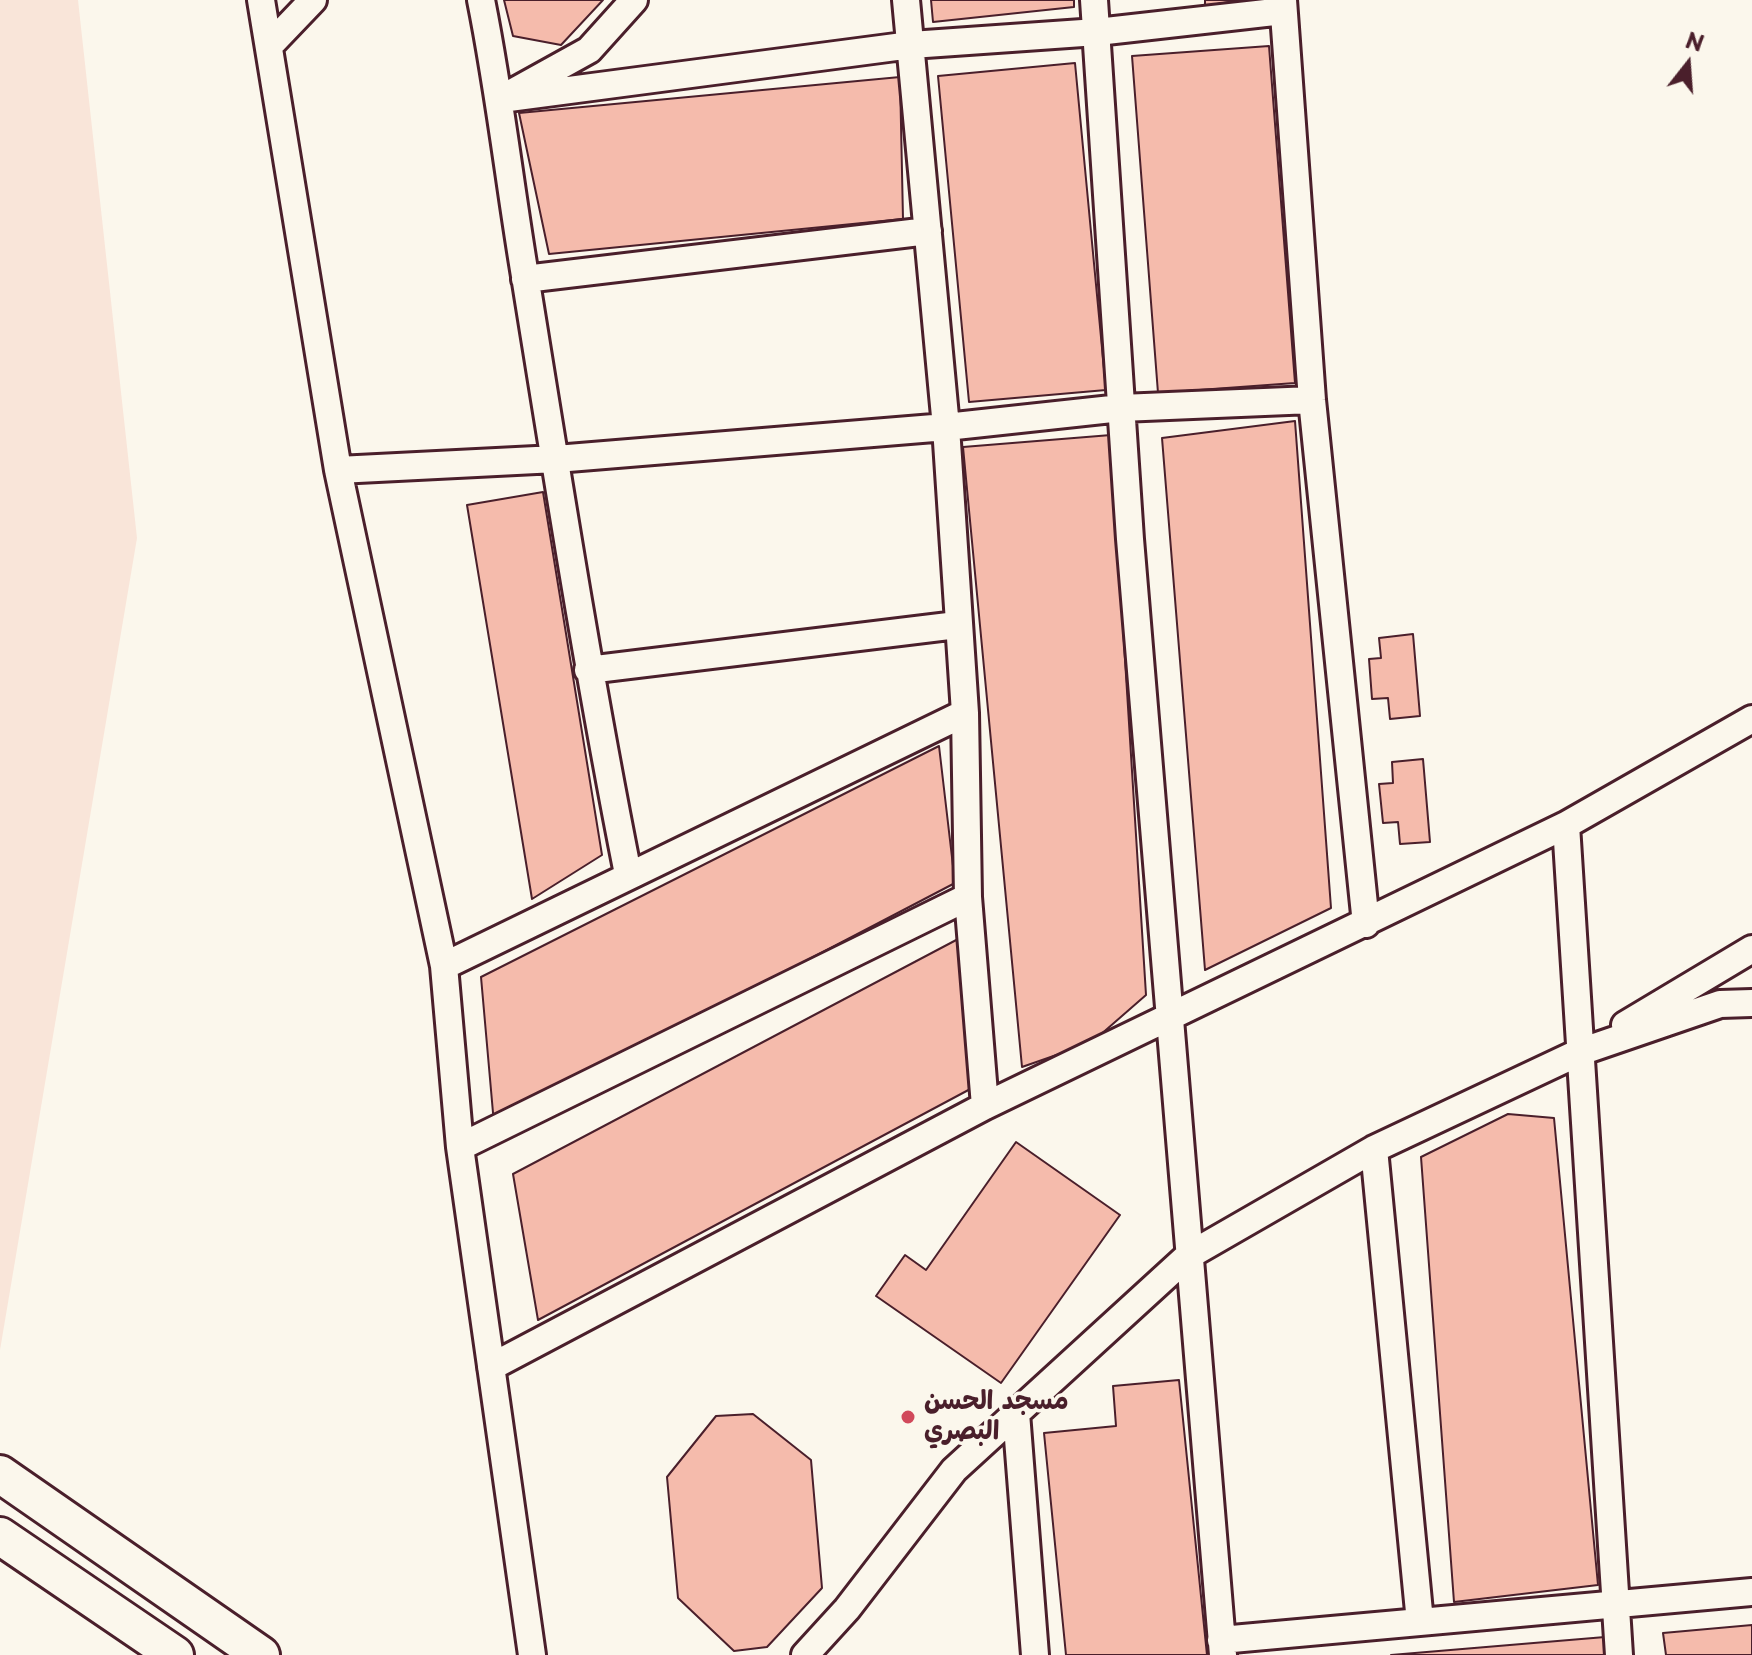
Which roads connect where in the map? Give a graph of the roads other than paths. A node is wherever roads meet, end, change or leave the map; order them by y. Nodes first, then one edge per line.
1 (261, 0) edge
2 (313, 0) edge
3 (481, 0) edge
4 (634, 0) edge
5 (906, 0) edge
6 (1094, 0) edge
7 (1283, 6) edge
8 (1097, 32) junction
9 (270, 45) junction
10 (911, 45) junction
11 (501, 99) junction
12 (928, 231) junction
13 (525, 279) junction
14 (1312, 400) junction
15 (1121, 408) junction
16 (946, 427) junction
17 (556, 459) junction
18 (338, 470) junction
19 (957, 625) junction
20 (588, 670) junction
21 (965, 713) junction
22 (1752, 719) edge
23 (1566, 825) junction
24 (628, 874) junction
25 (968, 897) junction
26 (1366, 924) junction
27 (1752, 949) edge
28 (444, 966) junction
29 (1752, 1003) edge
30 (1169, 1015) junction
31 (1580, 1052) junction
32 (985, 1106) junction
33 (460, 1147) junction
34 (1374, 1149) junction
35 (1188, 1256) junction
36 (491, 1367) junction
37 (1016, 1413) junction
38 (0, 1474) edge
39 (0, 1536) edge
40 (1752, 1592) edge
41 (1613, 1605) junction
42 (1420, 1622) junction
43 (1222, 1648) edge
44 (175, 1655) edge
45 (261, 1655) edge
46 (532, 1655) edge
47 (805, 1655) edge
48 (1035, 1655) edge
49 (1619, 1655) edge

1 - 9 street
2 - 9 street
3 - 11 street
4 - 11 street
5 - 10 street
6 - 8 street
7 - 8 street
7 - 14 street
8 - 10 street
8 - 15 street
9 - 18 street
10 - 11 street
10 - 12 street
11 - 13 street
12 - 13 street
12 - 16 street
13 - 17 street
14 - 15 street
14 - 26 street
15 - 16 street
15 - 30 street
16 - 17 street
16 - 19 street
17 - 18 street
17 - 20 street
18 - 28 street
19 - 20 street
19 - 21 street
20 - 24 street
21 - 24 street
21 - 25 street
22 - 23 street
23 - 26 street
23 - 31 street
24 - 28 street
25 - 32 street
25 - 33 street
26 - 30 street
27 - 31 street
28 - 33 street
29 - 31 street
30 - 32 street
30 - 35 street
31 - 34 street
31 - 41 street
32 - 36 street
33 - 36 street
34 - 35 street
34 - 42 street
35 - 37 street
35 - 43 street
36 - 46 street
37 - 47 street
37 - 48 street
38 - 45 main road
39 - 44 main road
40 - 41 street
41 - 42 street
41 - 49 street
42 - 43 street

